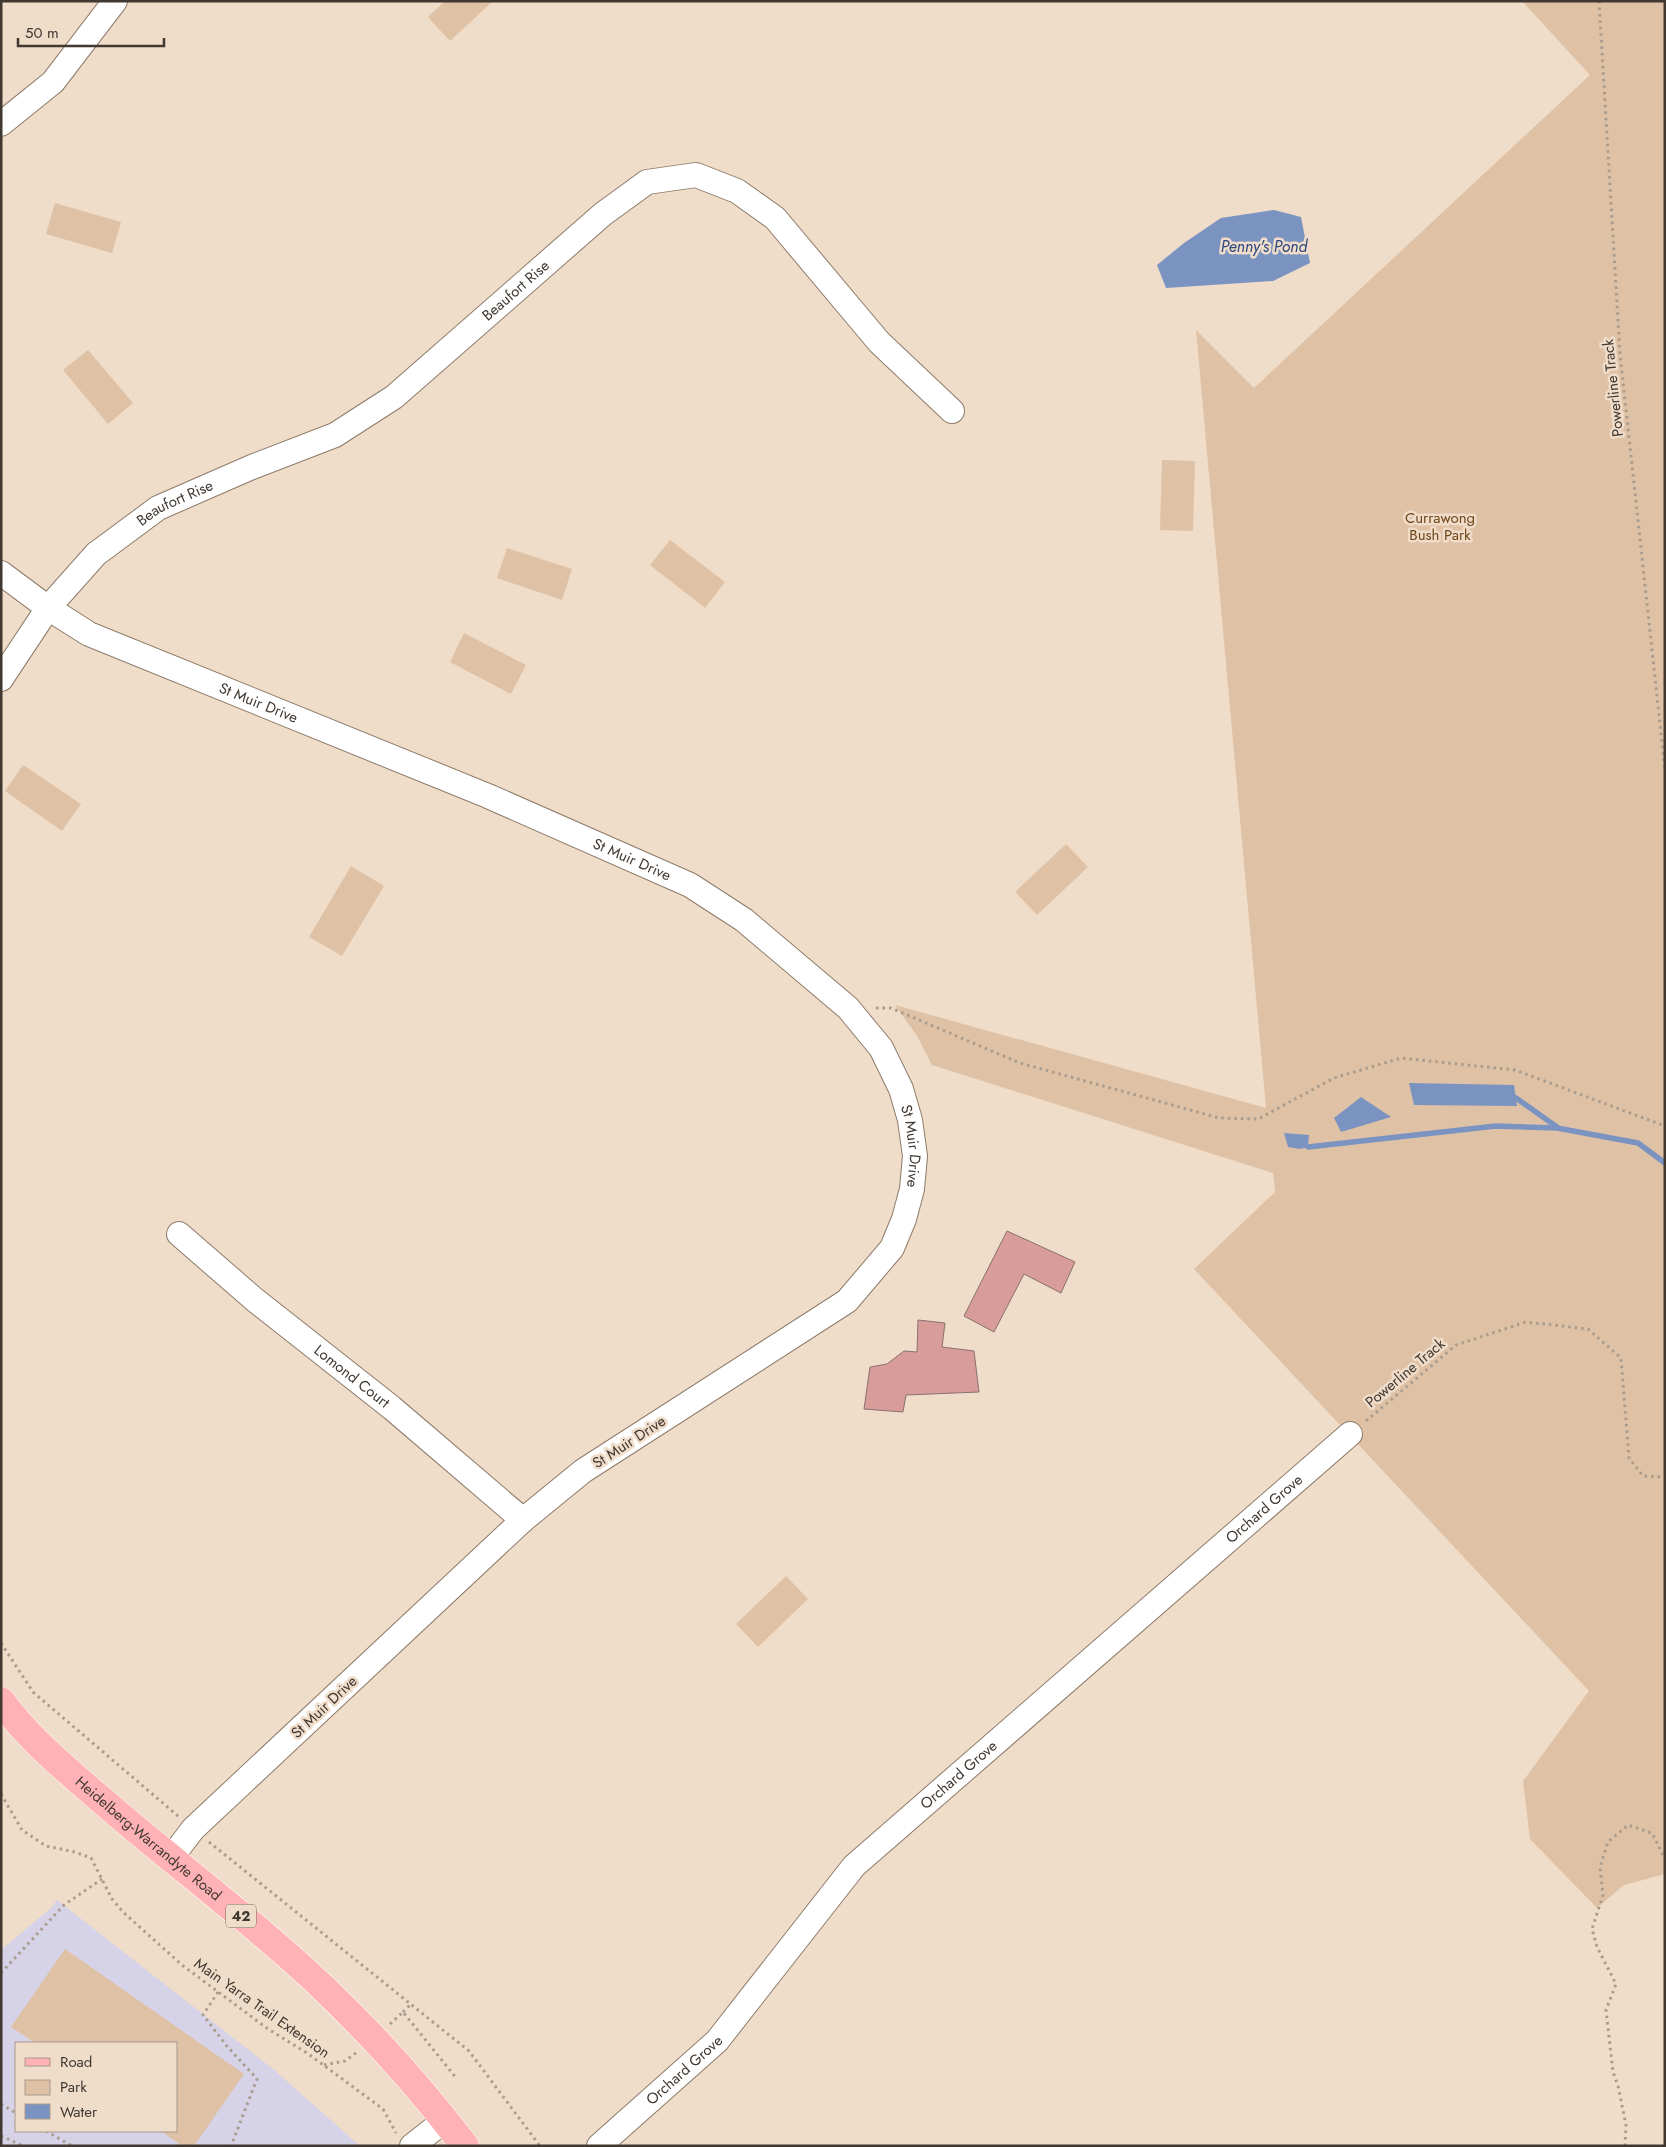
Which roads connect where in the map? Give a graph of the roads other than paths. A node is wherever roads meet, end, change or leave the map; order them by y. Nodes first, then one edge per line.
1 (115, 1) edge
2 (1, 124) edge
3 (952, 411) dead end
4 (1, 573) edge
5 (48, 608) junction
6 (1, 679) edge
7 (179, 1234) dead end
8 (1350, 1434) road end
9 (523, 1520) junction
10 (1, 1701) edge
11 (171, 1858) junction
12 (445, 2120) junction
13 (406, 2142) edge
14 (465, 2146) edge
15 (599, 2146) edge

1 - 2 street
3 - 5 street, Beaufort Rise
4 - 5 street, St Muir Drive
5 - 6 street, Beaufort Rise
5 - 9 street, St Muir Drive
7 - 9 street, Lomond Court
8 - 15 street, Orchard Grove
9 - 11 street, St Muir Drive
10 - 11 main road, Heidelberg-Warrandyte Road / 42
11 - 12 main road, Heidelberg-Warrandyte Road / 42
12 - 13 street
12 - 14 main road, Heidelberg-Warrandyte Road / 42

